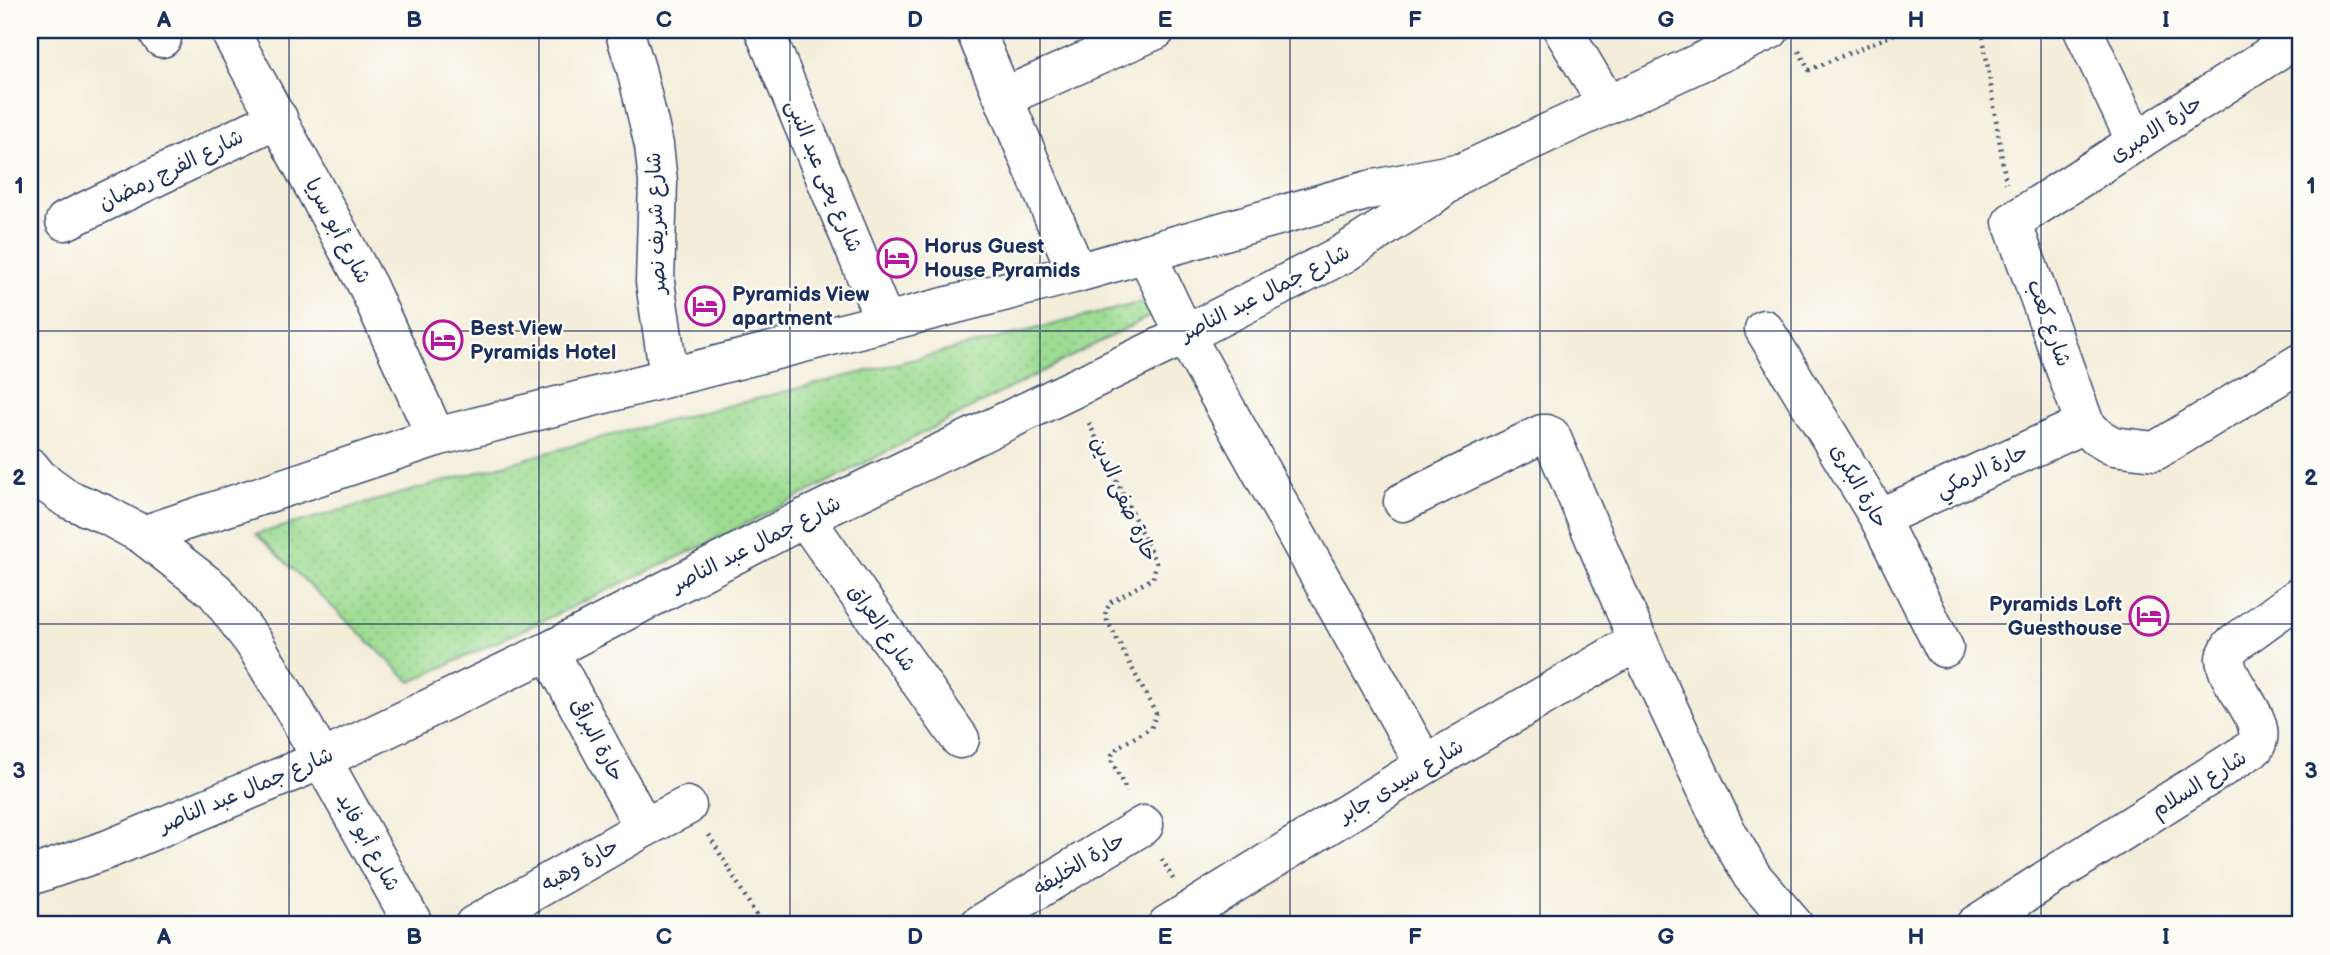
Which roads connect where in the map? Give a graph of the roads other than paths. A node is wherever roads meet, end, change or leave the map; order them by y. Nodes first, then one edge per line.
1 (229, 30) edge
2 (624, 30) edge
3 (764, 30) edge
4 (975, 30) edge
5 (1156, 30) edge
6 (1563, 30) edge
7 (2083, 30) edge
8 (1782, 35) edge
9 (2300, 36) edge
10 (1004, 97) junction
11 (1607, 104) junction
12 (278, 118) junction
13 (2136, 142) junction
14 (1463, 172) junction
15 (65, 221) dead end
16 (2012, 222) joint
17 (1146, 253) junction
18 (1077, 273) junction
19 (885, 322) junction
20 (1765, 329) dead end
21 (1185, 335) junction
22 (2298, 369) edge
23 (669, 377) junction
24 (2085, 424) junction
25 (436, 438) junction
26 (30, 467) edge
27 (1403, 502) dead end
28 (805, 518) junction
29 (1879, 518) junction
30 (143, 536) junction
31 (2300, 596) edge
32 (1638, 641) junction
33 (1944, 648) dead end
34 (550, 651) junction
35 (960, 739) dead end
36 (321, 760) junction
37 (1425, 765) junction
38 (687, 806) road end
39 (1144, 825) road end
40 (644, 828) junction
41 (30, 876) edge
42 (1179, 918) edge
43 (414, 925) edge
44 (474, 925) edge
45 (979, 925) edge
46 (1794, 925) edge
47 (1975, 925) edge

1 - 12 street, شارع أبو سريا
2 - 23 street, شارع شريف نصر
3 - 19 street, شارع يحى عبد النبى
4 - 10 street
5 - 10 street
6 - 11 street
7 - 13 street
8 - 11 street, شارع جمال عبد الناصر
9 - 13 street, حارة الامبرى
10 - 18 street
11 - 14 street, شارع جمال عبد الناصر
12 - 15 street, شارع الفرج رمضان
12 - 25 street, شارع أبو سريا
13 - 16 street, حارة الامبرى
14 - 17 street, شارع جمال عبد الناصر
14 - 21 street, شارع جمال عبد الناصر
16 - 24 street, شارع كعب
17 - 18 street, شارع جمال عبد الناصر
17 - 21 street
18 - 19 street, شارع جمال عبد الناصر
19 - 23 street, شارع جمال عبد الناصر
20 - 29 street, حارة البكرى
21 - 28 street, شارع جمال عبد الناصر
21 - 37 street
22 - 24 street
23 - 25 street, شارع جمال عبد الناصر
24 - 29 street, حارة الرمكي
25 - 30 street, شارع جمال عبد الناصر
26 - 30 street, شارع أبو فايد
27 - 32 street
28 - 34 street, شارع جمال عبد الناصر
28 - 35 street, شارع العراق
29 - 33 street, حارة البكرى
30 - 36 street, شارع أبو فايد
31 - 47 street, شارع السلام
32 - 37 street, شارع سيدى جابر
32 - 46 street
34 - 36 street, شارع جمال عبد الناصر
34 - 40 street, حارة البراقى
36 - 41 street, شارع جمال عبد الناصر
36 - 43 street, شارع أبو فايد
37 - 42 street, شارع سيدى جابر
38 - 40 street, حارة وهبه
39 - 45 street, حارة الخليفه
40 - 44 street, حارة وهبه

